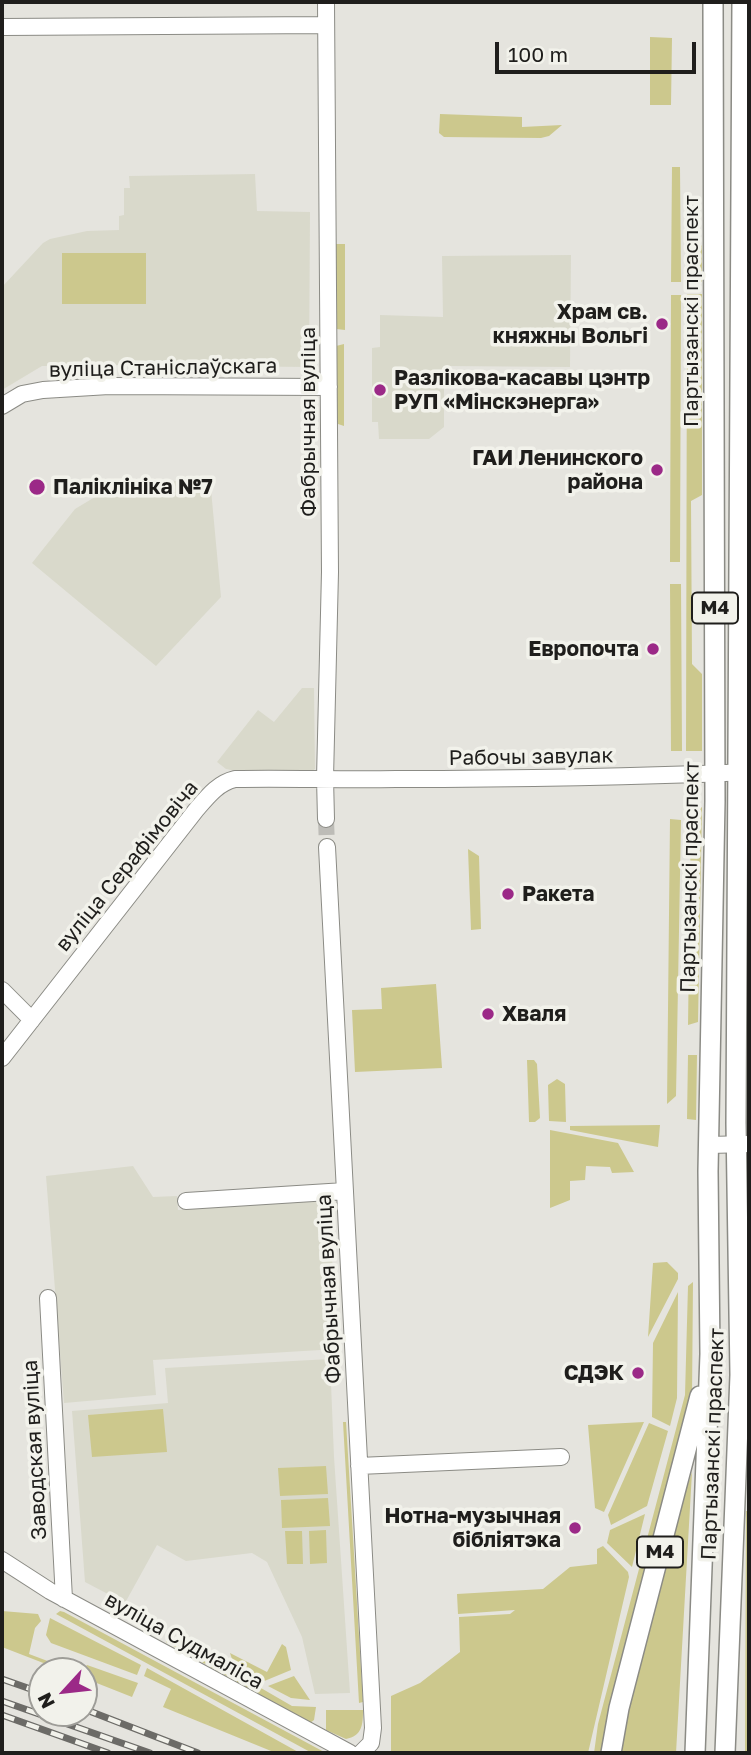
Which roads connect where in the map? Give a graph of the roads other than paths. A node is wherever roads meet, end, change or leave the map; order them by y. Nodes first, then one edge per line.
1 (326, 2) edge
2 (713, 2) edge
3 (742, 2) edge
4 (326, 25) junction
5 (2, 27) edge
6 (715, 355) junction
7 (739, 357) junction
8 (329, 387) junction
9 (2, 406) edge
10 (743, 773) edge
11 (714, 774) junction
12 (325, 778) junction
13 (326, 819) tunnel mouth
14 (327, 847) tunnel mouth
15 (2, 990) edge
16 (32, 1020) junction
17 (2, 1058) edge
18 (743, 1144) edge
19 (709, 1145) junction
20 (345, 1191) junction
21 (186, 1201) dead end
22 (48, 1298) dead end
23 (710, 1354) junction
24 (740, 1375) junction
25 (749, 1409) edge
26 (561, 1457) dead end
27 (359, 1466) junction
28 (2, 1560) edge
29 (64, 1599) junction
30 (350, 1753) edge
31 (361, 1753) edge
32 (611, 1753) edge
33 (695, 1753) edge
34 (725, 1753) edge

1 - 4 street, Фабрычная вуліца
2 - 6 main road, Партызанскі праспект / М4
3 - 7 main road, Партызанскі праспект / М4
4 - 5 street
4 - 8 street, Фабрычная вуліца
6 - 7 main road
6 - 11 main road, Партызанскі праспект / М4
7 - 10 main road, Партызанскі праспект / М4
8 - 9 street, вуліца Станіслаўскага
8 - 12 street, Фабрычная вуліца
10 - 11 street, Рабочы завулак
10 - 18 main road, Партызанскі праспект / М4
11 - 12 street, Рабочы завулак
11 - 19 main road, Партызанскі праспект / М4
12 - 13 street, Фабрычная вуліца
12 - 16 street, вуліца Серафімовіча
14 - 20 street, Фабрычная вуліца
15 - 16 street
16 - 17 street, вуліца Серафімовіча
18 - 19 street
18 - 24 main road, Партызанскі праспект / М4
19 - 23 main road, Партызанскі праспект / М4
20 - 21 street
20 - 27 street, Фабрычная вуліца
22 - 29 street, Заводская вуліца
23 - 32 main road, М4
23 - 33 main road, Партызанскі праспект
24 - 25 main road, М4
24 - 34 main road, Партызанскі праспект
26 - 27 street
27 - 31 street, Фабрычная вуліца
28 - 29 street, вуліца Судмаліса
29 - 30 street, вуліца Судмаліса

